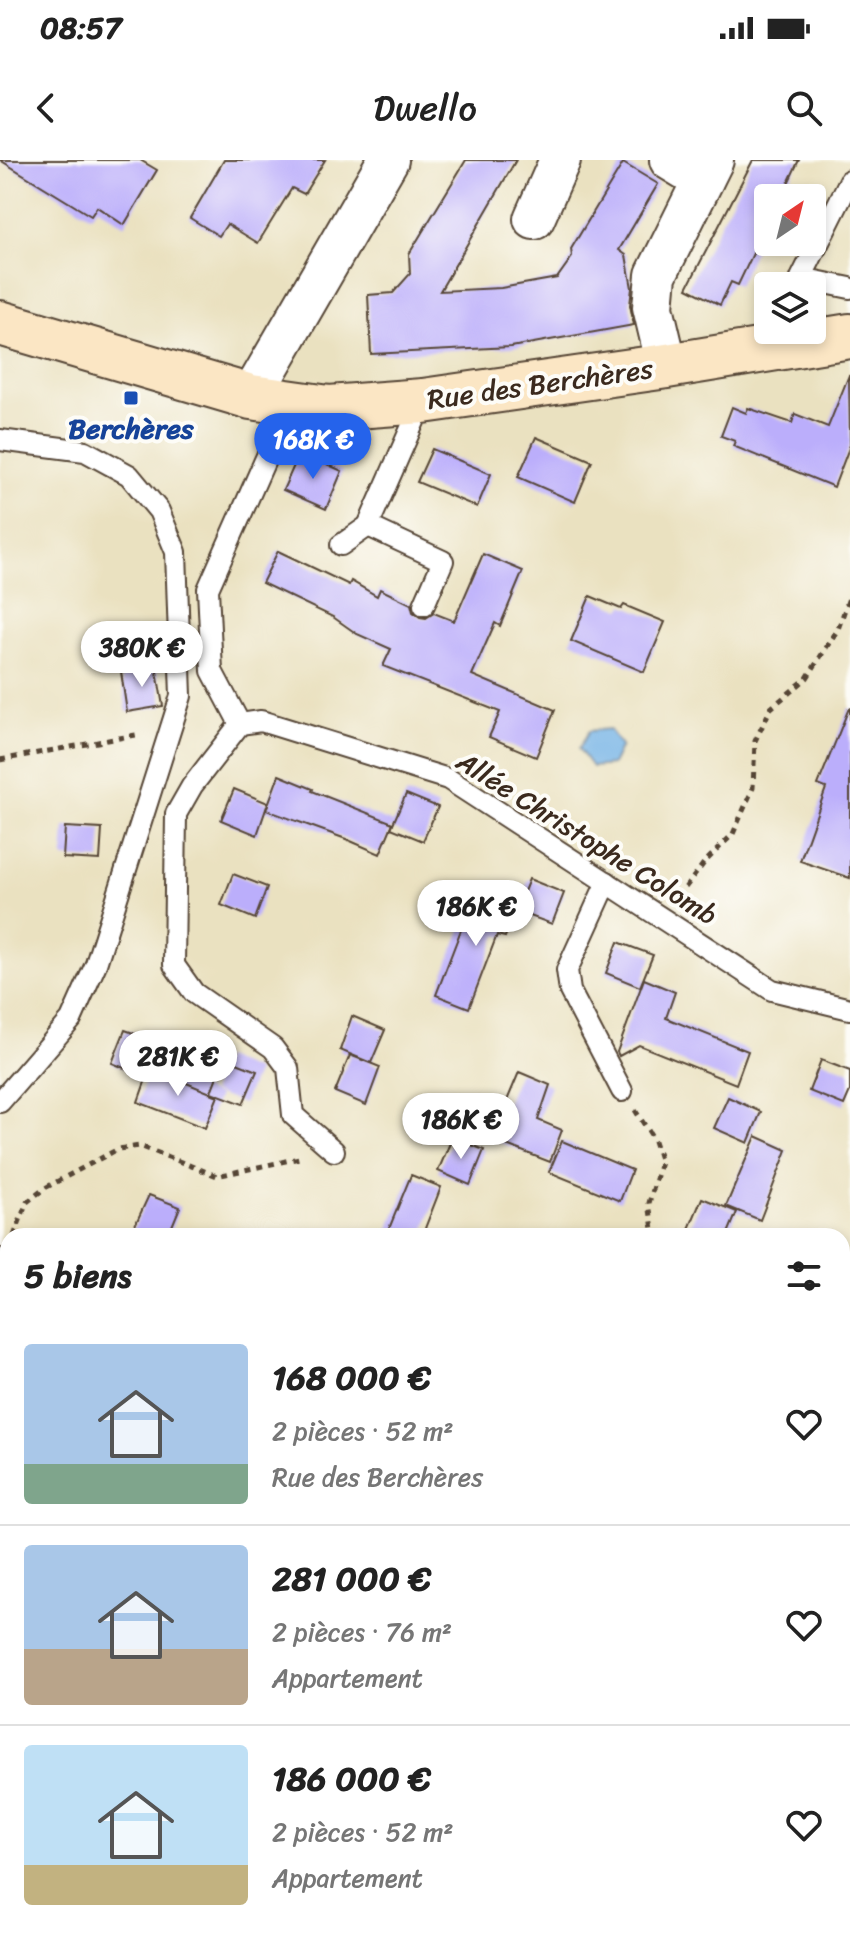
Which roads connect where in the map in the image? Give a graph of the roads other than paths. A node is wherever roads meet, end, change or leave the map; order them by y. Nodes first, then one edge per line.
1 (388, 160) edge
2 (560, 160) edge
3 (696, 167) edge
4 (850, 180) edge
5 (534, 219) dead end
6 (850, 288) edge
7 (0, 323) edge
8 (850, 336) edge
9 (667, 366) junction
10 (269, 391) junction
11 (423, 401) junction
12 (0, 440) edge
13 (368, 526) junction
14 (341, 545) dead end
15 (424, 605) dead end
16 (240, 724) junction
17 (607, 882) junction
18 (850, 1009) edge
19 (622, 1091) road end
20 (0, 1102) edge
21 (334, 1151) road end

1 - 10 street
2 - 5 street
3 - 9 street
4 - 6 lane
7 - 10 street, Rue des Berchères
8 - 9 street, Rue des Berchères
9 - 11 street, Rue des Berchères
10 - 11 street, Rue des Berchères
10 - 16 lane
11 - 13 lane
12 - 20 lane
13 - 14 lane
13 - 15 lane
16 - 17 lane, Allée Christophe Colomb
16 - 21 lane
17 - 18 lane, Allée Christophe Colomb
17 - 19 lane

